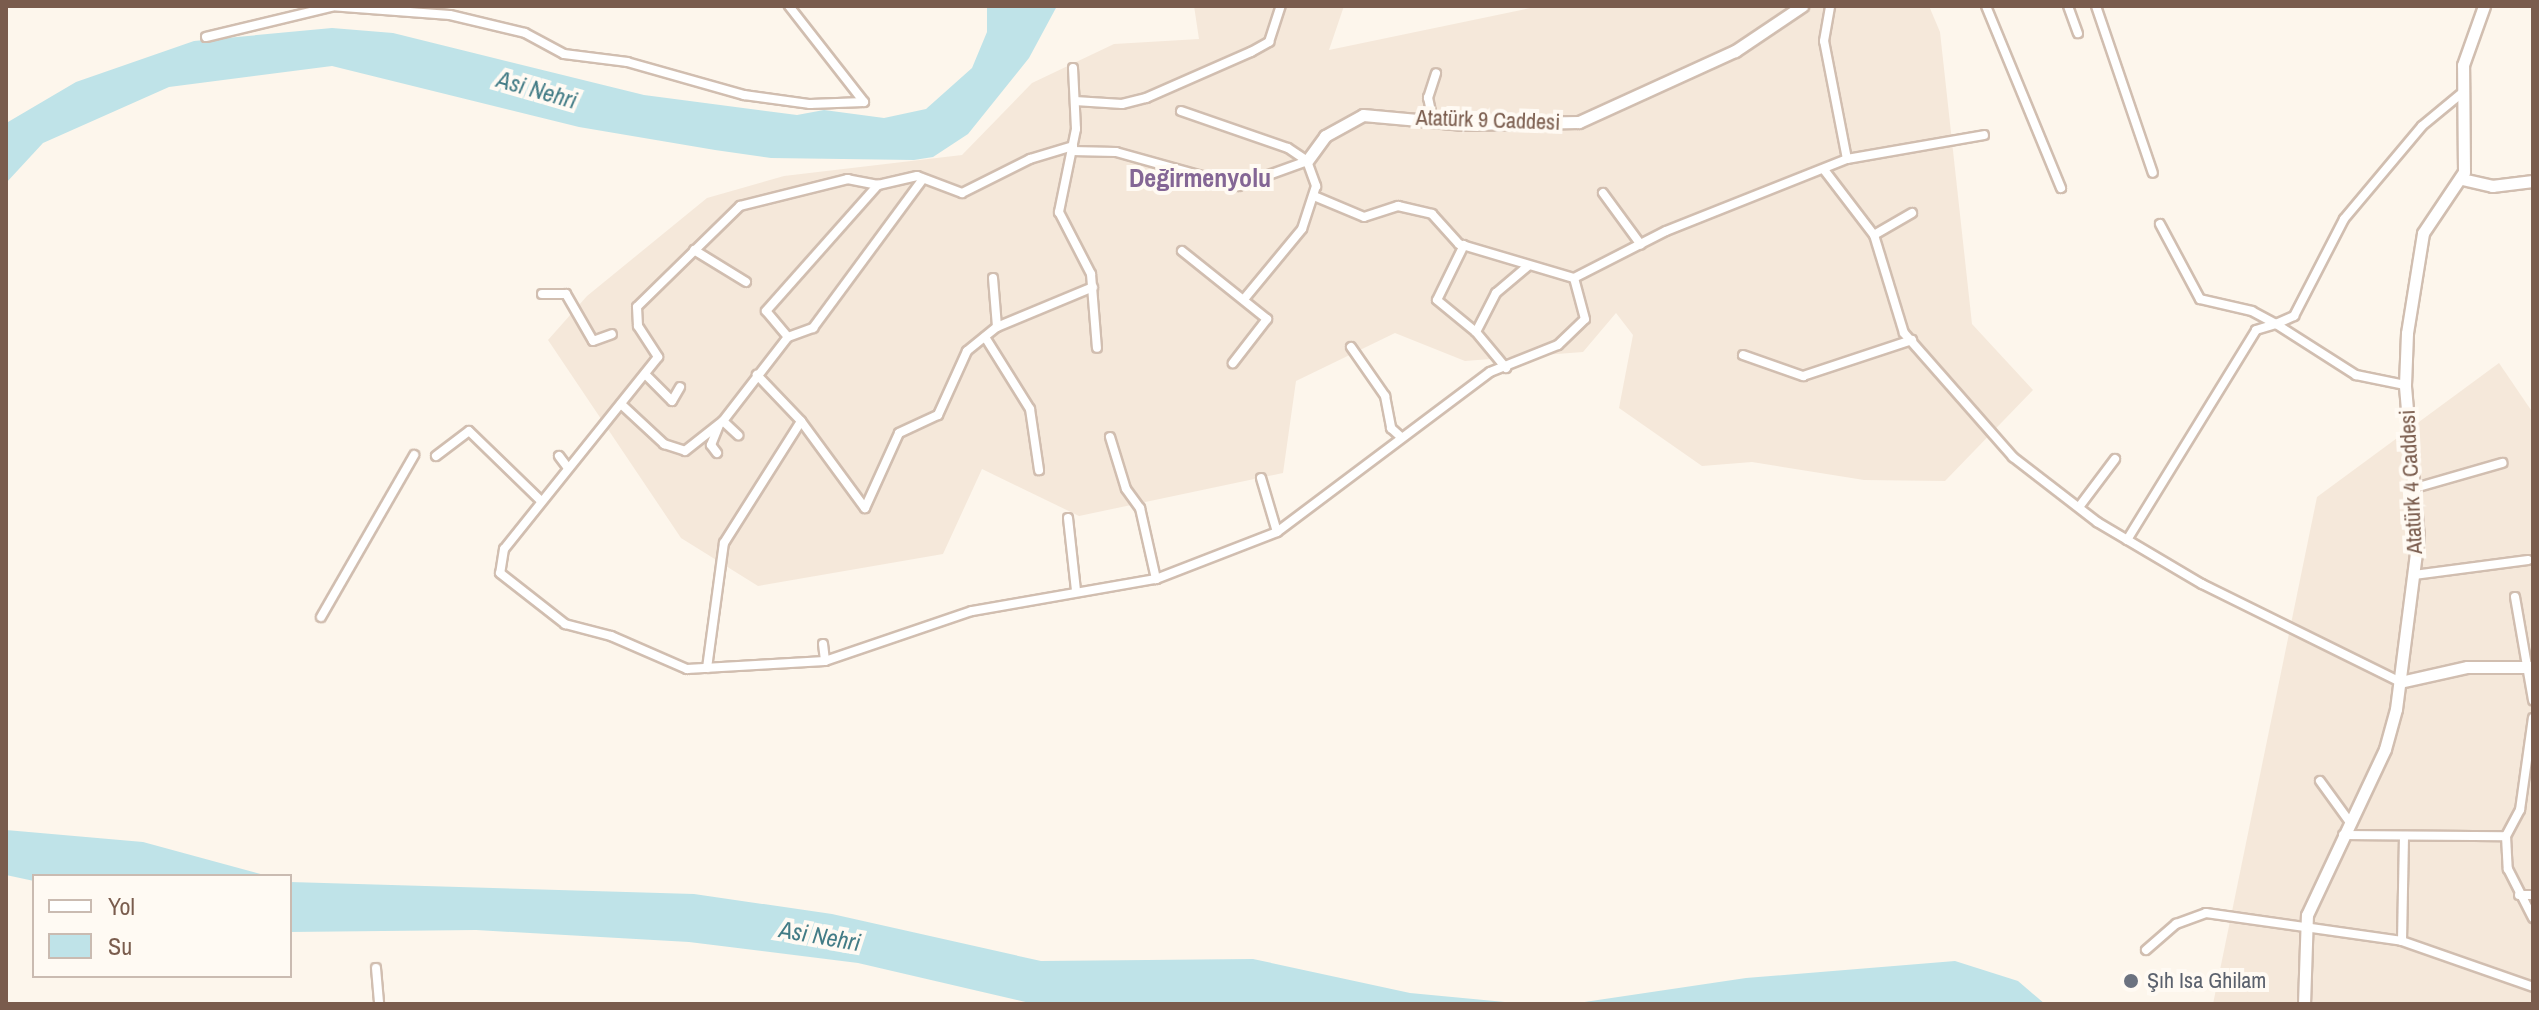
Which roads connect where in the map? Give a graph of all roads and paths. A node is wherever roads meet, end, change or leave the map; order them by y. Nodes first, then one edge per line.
1 (789, 6) edge
2 (1281, 6) edge
3 (1802, 6) edge
4 (1830, 6) edge
5 (1986, 6) edge
6 (2068, 6) edge
7 (2096, 6) edge
8 (2484, 6) edge
9 (330, 7) edge
10 (2078, 33) dead end
11 (206, 37) dead end
12 (1073, 68) dead end
13 (1436, 73) dead end
14 (2462, 93) junction
15 (1075, 101) junction
16 (1181, 111) dead end
17 (1433, 121) junction
18 (1984, 135) dead end
19 (1072, 149) junction
20 (1847, 159) junction
21 (1307, 161) junction
22 (1825, 171) junction
23 (2153, 173) dead end
24 (923, 179) junction
25 (2462, 179) junction
26 (2533, 181) edge
27 (878, 185) junction
28 (2061, 188) dead end
29 (1603, 193) dead end
30 (1314, 196) junction
31 (1912, 213) dead end
32 (2160, 224) dead end
33 (1874, 235) junction
34 (1464, 245) junction
35 (1641, 245) junction
36 (694, 250) junction
37 (1182, 251) dead end
38 (1528, 266) junction
39 (993, 278) dead end
40 (1574, 278) junction
41 (746, 282) dead end
42 (1093, 287) junction
43 (542, 294) dead end
44 (1245, 298) junction
45 (2276, 324) junction
46 (997, 327) junction
47 (1476, 332) junction
48 (612, 334) dead end
49 (788, 337) junction
50 (985, 337) junction
51 (1912, 340) junction
52 (1351, 347) dead end
53 (1097, 348) dead end
54 (1743, 355) dead end
55 (1233, 363) dead end
56 (1506, 368) junction
57 (645, 374) junction
58 (757, 375) junction
59 (2405, 385) junction
60 (680, 387) dead end
61 (621, 404) junction
62 (801, 421) junction
63 (721, 423) junction
64 (738, 435) dead end
65 (1110, 437) dead end
66 (1401, 437) junction
67 (717, 453) dead end
68 (414, 455) dead end
69 (436, 456) dead end
70 (559, 456) dead end
71 (2115, 459) dead end
72 (2502, 463) dead end
73 (568, 468) junction
74 (1039, 470) dead end
75 (1261, 478) dead end
76 (2415, 488) junction
77 (541, 501) junction
78 (2079, 507) junction
79 (1068, 518) dead end
80 (1277, 532) junction
81 (2127, 540) junction
82 (2528, 560) dead end
83 (2414, 575) junction
84 (1156, 579) junction
85 (1076, 590) junction
86 (2515, 597) dead end
87 (321, 617) dead end
88 (823, 644) dead end
89 (825, 661) junction
90 (2531, 667) edge
91 (707, 668) junction
92 (2400, 682) junction
93 (2533, 700) edge
94 (2533, 718) edge
95 (2320, 781) dead end
96 (2349, 821) junction
97 (2342, 835) junction
98 (2404, 836) junction
99 (2506, 836) junction
100 (2519, 895) junction
101 (2533, 895) edge
102 (2533, 918) edge
103 (2303, 928) junction
104 (2402, 941) junction
105 (2146, 950) dead end
106 (376, 968) dead end
107 (2533, 987) edge
108 (379, 1004) edge
109 (2304, 1004) edge

1 - 9 street
2 - 15 street
3 - 17 street, Atatürk 9 Caddesi
4 - 20 street
5 - 28 street
6 - 10 street
7 - 23 street
8 - 14 street
9 - 11 street
12 - 15 street
13 - 17 street
14 - 25 street
14 - 45 street
15 - 19 street
16 - 21 street
17 - 21 street, Atatürk 9 Caddesi
18 - 20 street
19 - 21 street
19 - 24 street
19 - 42 street
20 - 22 street
21 - 30 street
22 - 33 street
22 - 35 street
24 - 27 street
24 - 49 street
25 - 26 street
25 - 59 street, Atatürk 4 Caddesi
27 - 36 street
27 - 49 street
29 - 35 street
30 - 34 street
30 - 44 street
31 - 33 street
32 - 45 street
33 - 51 street
34 - 38 street
34 - 47 street
35 - 40 street
36 - 41 street
36 - 57 street
37 - 44 street
38 - 40 street
38 - 47 street
39 - 46 street
40 - 56 street
42 - 46 street
42 - 53 street
43 - 48 street
44 - 55 street
45 - 59 street
45 - 81 street
46 - 50 street
47 - 56 street
49 - 58 street
50 - 62 street
50 - 74 street
51 - 54 street
51 - 78 street
52 - 66 street
56 - 66 street
57 - 60 street
57 - 61 street
58 - 62 street
58 - 63 street
59 - 76 street, Atatürk 4 Caddesi
61 - 63 street
61 - 73 street
62 - 91 street
63 - 64 street
63 - 67 street
65 - 84 street
66 - 80 street
68 - 87 street
69 - 77 street
70 - 73 street
71 - 78 street
72 - 76 street
73 - 77 street
75 - 80 street
76 - 83 street, Atatürk 4 Caddesi
77 - 91 street
78 - 81 street
79 - 85 street
80 - 84 street
81 - 92 street
82 - 83 street
83 - 92 street, Atatürk 4 Caddesi
84 - 85 street
85 - 89 street
86 - 90 street
88 - 89 street
89 - 91 street
90 - 92 street
90 - 93 street
92 - 96 street, Atatürk 4 Caddesi
94 - 99 street
95 - 96 street
96 - 97 street, Atatürk 4 Caddesi
97 - 98 street
97 - 103 street, Atatürk 4 Caddesi
98 - 99 street
98 - 104 street
99 - 100 street
100 - 101 street
100 - 102 street
103 - 104 street
103 - 105 street
103 - 109 street, Atatürk 4 Caddesi
104 - 107 street
106 - 108 street

